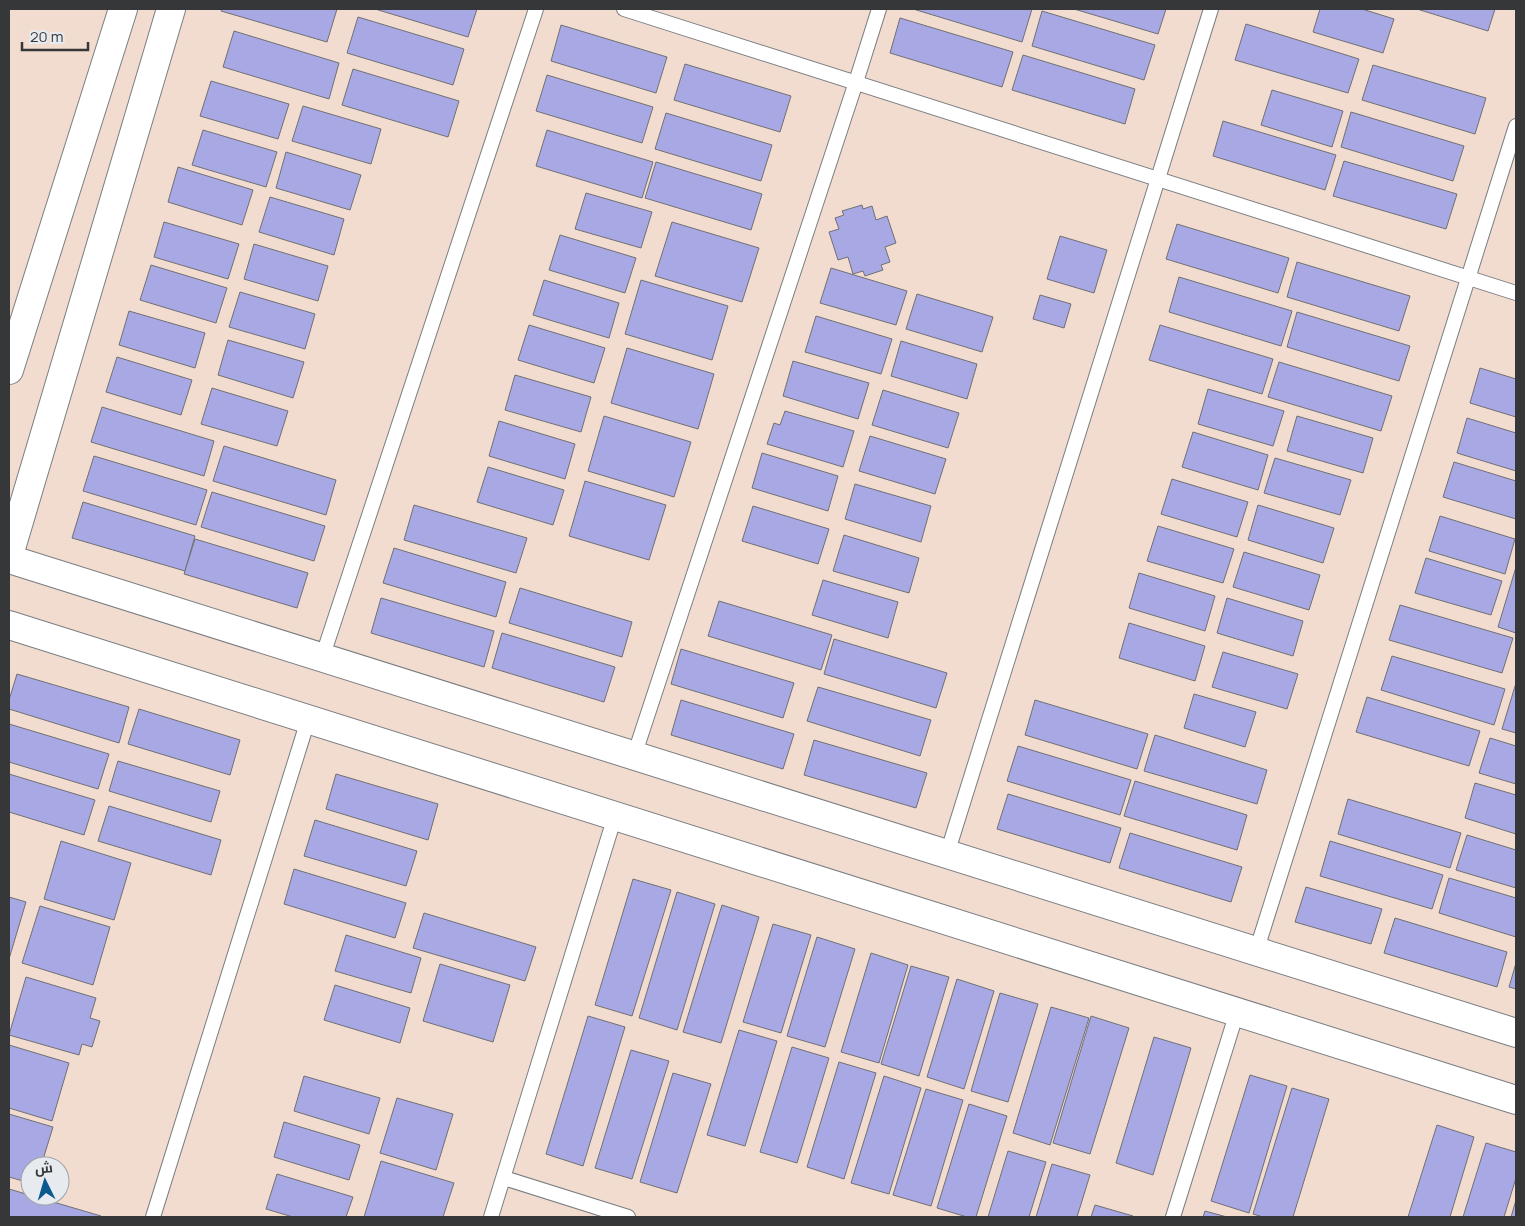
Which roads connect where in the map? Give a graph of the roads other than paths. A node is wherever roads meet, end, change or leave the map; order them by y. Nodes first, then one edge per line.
1 (122, 9) edge
2 (171, 9) edge
3 (536, 9) edge
4 (624, 9) edge
5 (879, 9) edge
6 (1211, 9) edge
7 (856, 82) junction
8 (1516, 126) edge
9 (1158, 179) junction
10 (1468, 279) junction
11 (1516, 293) edge
12 (9, 370) edge
13 (9, 555) edge
14 (9, 560) edge
15 (9, 625) edge
16 (322, 658) junction
17 (308, 720) junction
18 (634, 756) junction
19 (615, 816) junction
20 (946, 854) junction
21 (1256, 952) junction
22 (1237, 1012) junction
23 (1516, 1033) edge
24 (1516, 1100) edge
25 (504, 1178) junction
26 (153, 1217) edge
27 (492, 1217) edge
28 (628, 1217) edge
29 (1173, 1217) edge

1 - 12 street
2 - 13 street
3 - 16 lane
4 - 7 lane
5 - 7 lane
6 - 9 lane
7 - 9 lane
7 - 18 lane
8 - 10 lane
9 - 10 lane
9 - 20 lane
10 - 11 lane
10 - 21 lane
14 - 16 street
15 - 17 street
16 - 18 street
17 - 19 street
17 - 26 lane
18 - 20 street
19 - 22 street
19 - 25 lane
20 - 21 street
21 - 23 street
22 - 24 street
22 - 29 lane
25 - 27 lane
25 - 28 lane

